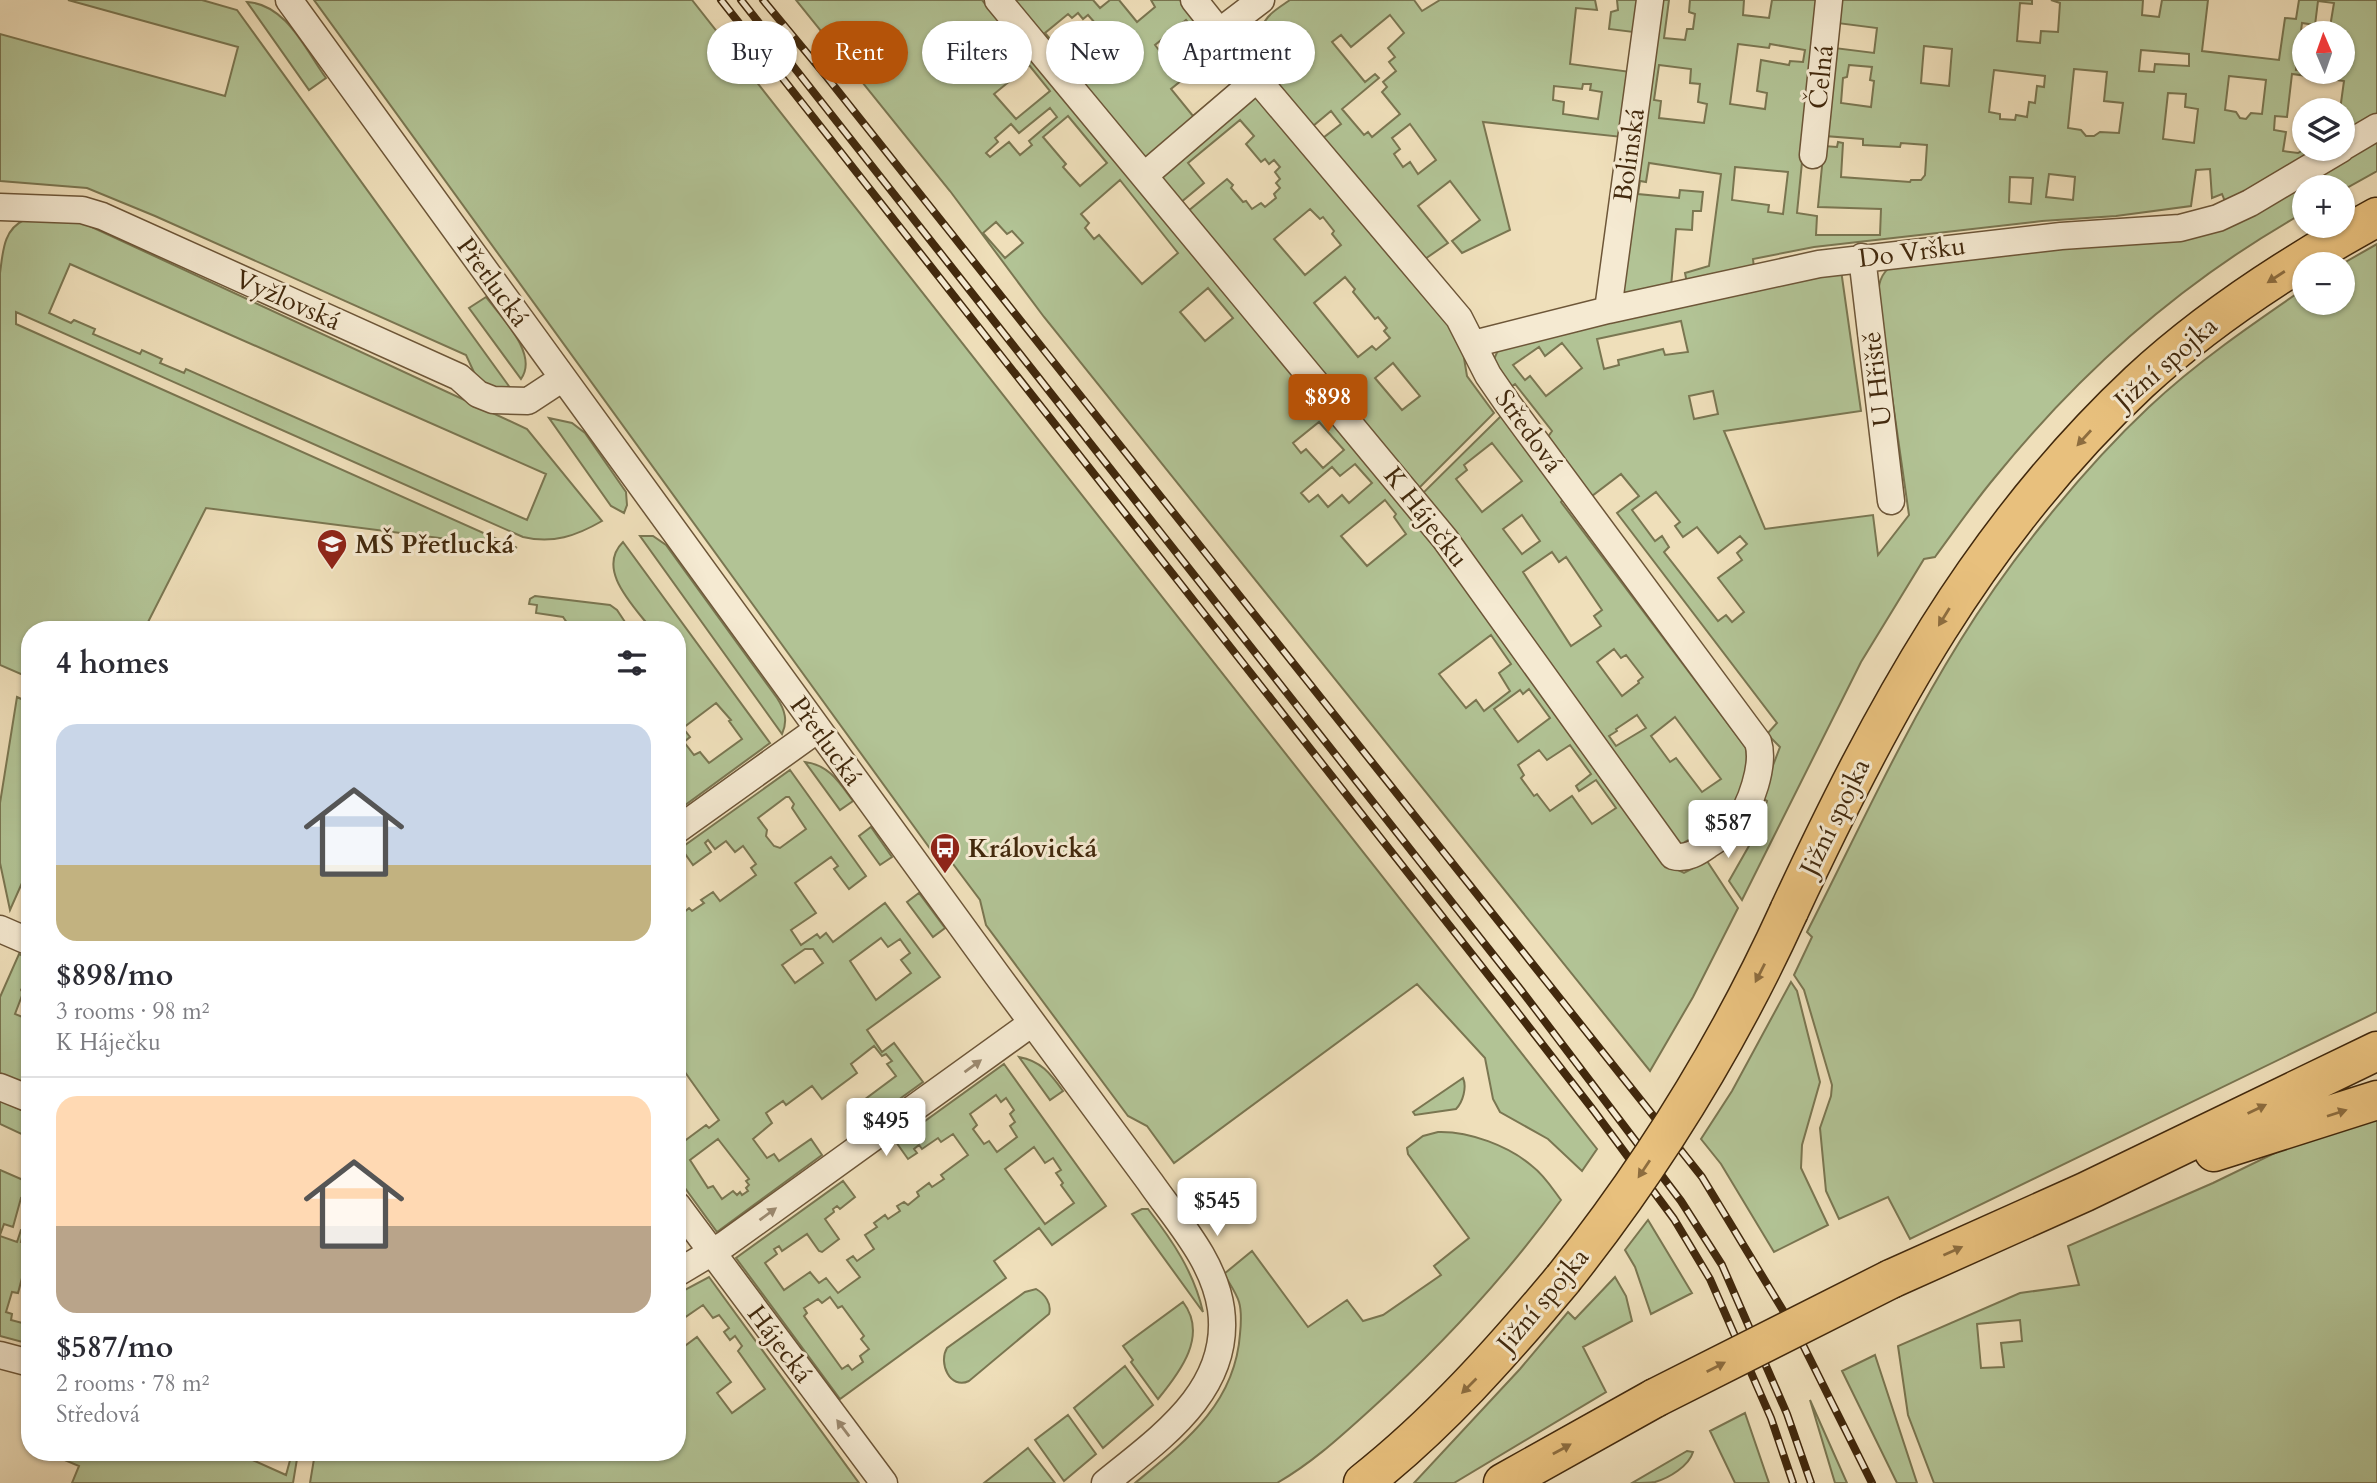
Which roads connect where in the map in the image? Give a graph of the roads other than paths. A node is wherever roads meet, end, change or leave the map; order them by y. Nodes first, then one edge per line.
1 (289, 0) edge
2 (998, 0) edge
3 (1194, 0) edge
4 (1261, 0) edge
5 (1650, 0) edge
6 (1829, 0) edge
7 (1210, 21) edge
8 (1233, 21) edge
9 (1252, 84) edge
10 (1262, 84) edge
11 (2377, 127) edge
12 (2355, 140) edge
13 (1813, 155) dead end
14 (2320, 161) edge
15 (1145, 175) junction
16 (0, 207) edge
17 (2377, 216) edge
18 (1862, 257) junction
19 (1608, 310) junction
20 (1473, 344) junction
21 (563, 378) junction
22 (1891, 501) dead end
23 (818, 729) junction
24 (686, 824) edge
25 (1673, 856) joint
26 (0, 929) edge
27 (21, 938) edge
28 (1032, 1023) junction
29 (2377, 1051) edge
30 (0, 1087) edge
31 (21, 1095) edge
32 (2377, 1100) edge
33 (2085, 1192) junction
34 (686, 1217) edge
35 (712, 1253) junction
36 (686, 1268) edge
37 (0, 1354) edge
38 (21, 1360) edge
39 (884, 1483) edge
40 (1105, 1483) edge
41 (1363, 1483) edge
42 (1503, 1483) edge

1 - 21 street, Přetlucká
2 - 15 street, K Háječku
3 - 7 street, Středová
4 - 8 street
5 - 19 street, Bolinská
6 - 13 street, Čelná
9 - 15 street
10 - 20 street, Středová
11 - 12 street, Do Vršku
14 - 18 street, Do Vršku
15 - 25 street, K Háječku
16 - 21 street, Vyžlovská
17 -> 41 highway, Jižní spojka, bridge
18 - 19 street, Do Vršku
18 - 22 street, U Hřiště
19 - 20 street, Do Vršku
20 - 25 street, Středová
21 - 23 street, Přetlucká
23 - 24 street
23 - 28 street, Přetlucká
26 - 27 street
35 -> 28 street
28 - 40 street, Přetlucká
33 -> 29 highway
30 - 31 street
33 -> 32 highway
42 -> 33 highway, bridge
34 - 35 street, Hájecká
35 - 36 street
39 -> 35 street, Hájecká
37 - 38 street

